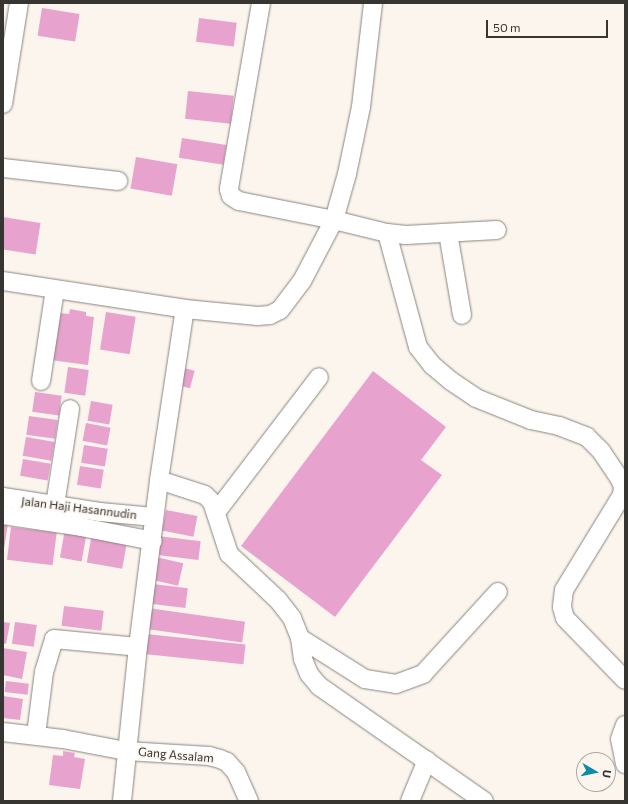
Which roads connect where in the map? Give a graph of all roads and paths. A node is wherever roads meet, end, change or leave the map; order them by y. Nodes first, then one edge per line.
1 (19, 3) edge
2 (261, 3) edge
3 (373, 3) edge
4 (3, 104) edge
5 (3, 168) edge
6 (118, 181) dead end
7 (334, 220) junction
8 (497, 230) dead end
9 (387, 233) junction
10 (448, 233) junction
11 (3, 281) edge
12 (55, 290) junction
13 (185, 309) junction
14 (462, 315) dead end
15 (319, 377) dead end
16 (41, 381) dead end
17 (70, 409) dead end
18 (159, 480) junction
19 (3, 498) edge
20 (55, 505) junction
21 (217, 511) junction
22 (3, 515) edge
23 (154, 517) junction
24 (153, 541) junction
25 (498, 592) dead end
26 (300, 638) junction
27 (138, 646) junction
28 (625, 680) edge
29 (625, 725) edge
30 (3, 732) edge
31 (36, 736) junction
32 (126, 751) junction
33 (426, 760) junction
34 (625, 764) edge
35 (122, 801) edge
36 (249, 801) edge
37 (410, 801) edge
38 (484, 801) edge

1 - 4 street
2 - 7 street
3 - 7 street
5 - 6 street
7 - 9 street
7 - 13 street
8 - 10 street
9 - 10 street
9 - 28 street
10 - 14 street
11 - 12 street
12 - 13 street
12 - 16 street
13 - 18 street
15 - 21 street
17 - 20 street
18 - 21 street
18 - 23 street
19 - 20 street, Jalan Haji Hasannudin
20 - 23 street, Jalan Haji Hasannudin
21 - 26 street
22 - 24 street, Jalan Haji Hasannudin
23 - 24 street
24 - 27 street
25 - 26 street
26 - 33 street
27 - 31 street
27 - 32 street
29 - 34 street
30 - 31 street, Gang Assalam
31 - 32 street, Gang Assalam
32 - 35 street
32 - 36 street, Gang Assalam
33 - 37 street
33 - 38 street

